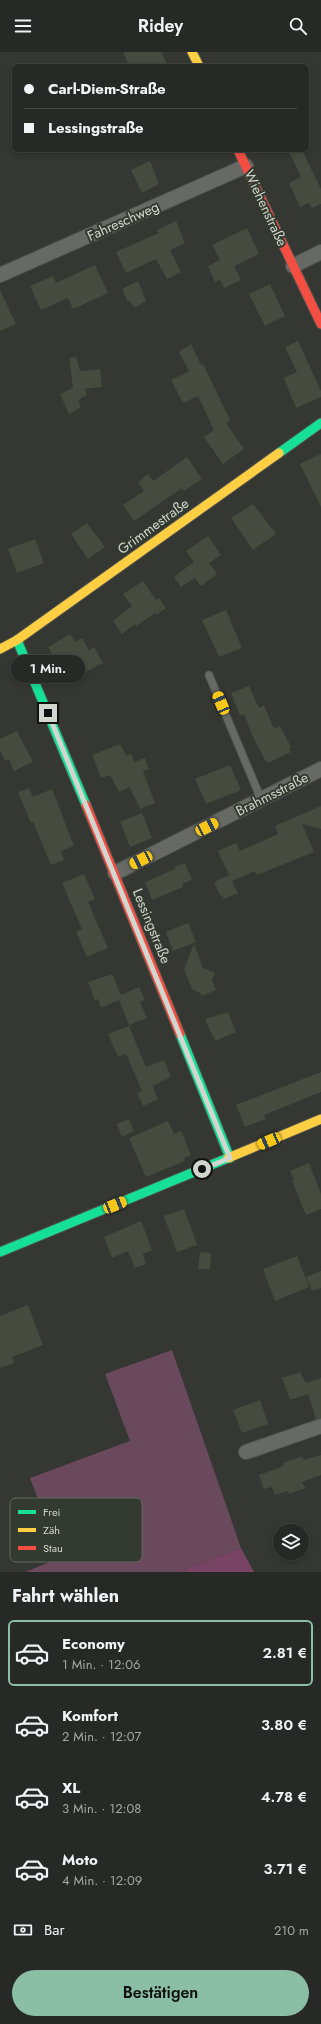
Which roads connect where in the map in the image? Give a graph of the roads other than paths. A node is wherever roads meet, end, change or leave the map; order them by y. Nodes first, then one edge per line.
1 (192, 52) edge
2 (198, 64) edge
3 (239, 152) edge
4 (246, 166) junction
5 (321, 252) edge
6 (293, 266) junction
7 (0, 275) edge
8 (321, 324) edge
9 (321, 423) edge
10 (17, 640) junction
11 (0, 649) edge
12 (209, 675) dead end
13 (321, 769) edge
14 (262, 799) junction
15 (115, 873) junction
16 (321, 1120) edge
17 (230, 1158) junction
18 (0, 1252) edge
19 (321, 1426) edge
20 (246, 1452) dead end

1 - 2 street
3 - 4 street, Wiehenstraße
4 - 6 street, Wiehenstraße
4 - 7 street, Fahreschweg
5 - 6 street
6 - 8 street, Wiehenstraße
9 - 10 street, Grimmestraße
10 - 11 street, Grimmestraße
10 - 15 street, Lessingstraße
12 - 14 lane
13 - 14 street, Brahmsstraße
14 - 15 street, Brahmsstraße
15 - 17 street, Lessingstraße
16 - 17 street
17 - 18 street
19 - 20 street

